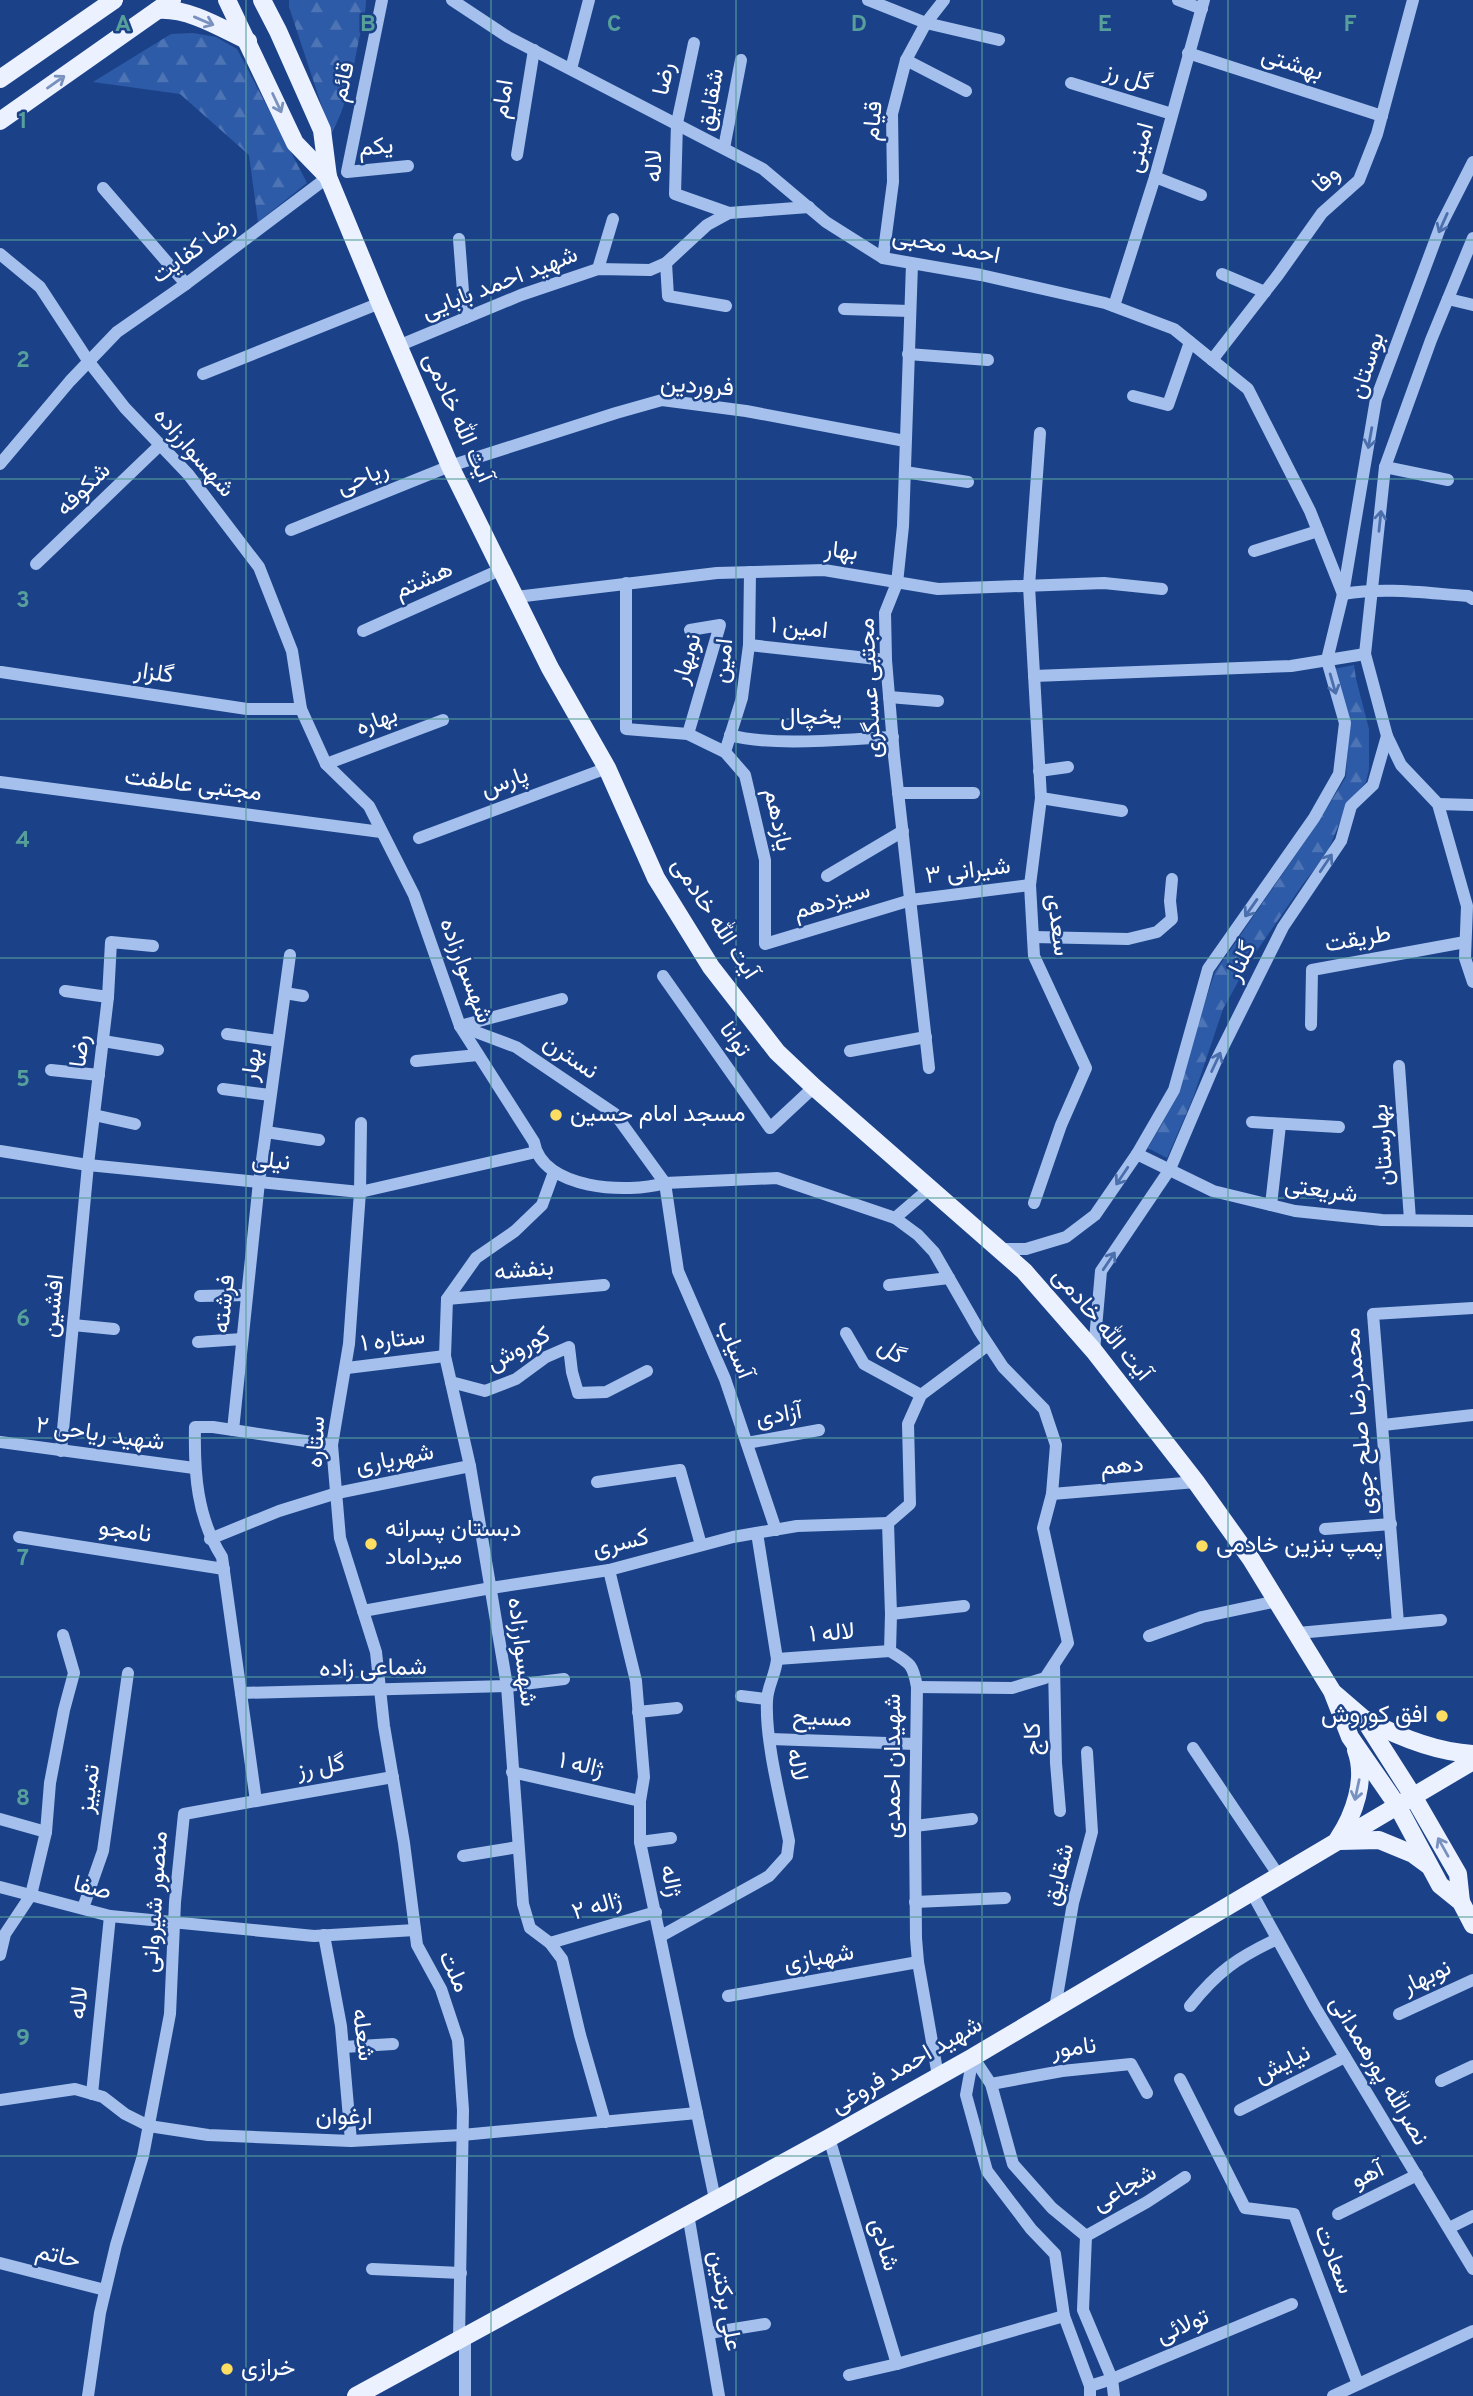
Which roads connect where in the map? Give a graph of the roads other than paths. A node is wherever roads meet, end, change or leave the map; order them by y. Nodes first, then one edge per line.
1 (114, 0) edge
2 (227, 0) edge
3 (261, 0) edge
4 (276, 0) edge
5 (382, 0) edge
6 (452, 0) edge
7 (589, 0) edge
8 (868, 0) edge
9 (944, 0) edge
10 (1178, 0) edge
11 (1413, 0) edge
12 (1203, 4) edge
13 (165, 5) edge
14 (926, 23) junction
15 (278, 31) junction
16 (999, 40) dead end
17 (248, 41) junction
18 (694, 43) dead end
19 (534, 50) junction
20 (1188, 53) junction
21 (741, 60) dead end
22 (906, 60) junction
23 (571, 69) junction
24 (0, 79) edge
25 (1071, 83) dead end
26 (966, 91) dead end
27 (1172, 114) junction
28 (1382, 116) junction
29 (0, 121) edge
30 (677, 123) junction
31 (724, 148) junction
32 (517, 155) dead end
33 (1473, 162) edge
34 (408, 166) dead end
35 (348, 172) joint
36 (328, 177) junction
37 (1155, 177) junction
38 (103, 188) dead end
39 (1201, 195) dead end
40 (808, 207) junction
41 (729, 213) junction
42 (613, 219) dead end
43 (1473, 238) edge
44 (459, 239) dead end
45 (0, 254) edge
46 (883, 258) junction
47 (666, 263) junction
48 (912, 264) junction
49 (598, 269) junction
50 (1222, 274) dead end
51 (186, 284) junction
52 (1265, 292) junction
53 (1448, 299) junction
54 (380, 303) junction
55 (1473, 305) edge
56 (726, 306) dead end
57 (1114, 306) junction
58 (844, 309) dead end
59 (910, 311) junction
60 (465, 318) junction
61 (1189, 342) junction
62 (398, 346) junction
63 (908, 354) junction
64 (988, 360) dead end
65 (1212, 360) junction
66 (89, 362) junction
67 (203, 374) dead end
68 (1133, 396) dead end
69 (1040, 433) dead end
70 (905, 441) junction
71 (160, 445) junction
72 (0, 464) edge
73 (450, 466) junction
74 (1385, 467) junction
75 (905, 472) junction
76 (1448, 480) dead end
77 (968, 482) dead end
78 (291, 530) dead end
79 (1318, 531) junction
80 (1254, 551) dead end
81 (36, 564) dead end
82 (502, 569) junction
83 (750, 572) junction
84 (626, 583) junction
85 (897, 583) junction
86 (1029, 586) junction
87 (1162, 589) dead end
88 (1373, 589) junction
89 (1343, 594) junction
90 (516, 597) junction
91 (1473, 599) edge
92 (363, 631) dead end
93 (690, 631) dead end
94 (749, 645) junction
95 (1365, 654) junction
96 (886, 660) junction
97 (1327, 660) junction
98 (1, 672) edge
99 (1034, 676) junction
100 (889, 697) junction
101 (938, 701) dead end
102 (301, 709) junction
103 (443, 720) dead end
104 (688, 734) junction
105 (730, 735) junction
106 (1387, 736) junction
107 (893, 737) junction
108 (725, 752) junction
109 (326, 764) junction
110 (1068, 767) dead end
111 (607, 768) junction
112 (1039, 771) junction
113 (0, 782) edge
114 (898, 793) junction
115 (974, 793) dead end
116 (1041, 798) junction
117 (1437, 804) junction
118 (1473, 805) edge
119 (1122, 811) dead end
120 (903, 831) junction
121 (381, 832) junction
122 (419, 838) dead end
123 (827, 876) dead end
124 (1172, 879) dead end
125 (1030, 885) junction
126 (911, 900) junction
127 (1470, 907) edge
128 (1034, 937) junction
129 (1465, 942) junction
130 (765, 944) joint
131 (153, 946) dead end
132 (290, 955) dead end
133 (663, 976) dead end
134 (1473, 982) edge
135 (65, 990) dead end
136 (285, 993) junction
137 (303, 996) dead end
138 (108, 997) junction
139 (562, 999) dead end
140 (1311, 1025) dead end
141 (460, 1026) junction
142 (227, 1034) dead end
143 (926, 1037) junction
144 (103, 1041) junction
145 (278, 1041) junction
146 (158, 1051) dead end
147 (850, 1051) dead end
148 (478, 1055) junction
149 (416, 1061) dead end
150 (1399, 1066) dead end
151 (929, 1068) dead end
152 (51, 1070) dead end
153 (99, 1075) junction
154 (814, 1087) junction
155 (223, 1089) dead end
156 (270, 1095) junction
157 (94, 1115) junction
158 (1252, 1122) dead end
159 (361, 1123) dead end
160 (135, 1124) dead end
161 (1280, 1125) junction
162 (1339, 1127) dead end
163 (266, 1132) junction
164 (319, 1139) dead end
165 (0, 1151) edge
166 (536, 1152) junction
167 (1137, 1154) junction
168 (88, 1165) junction
169 (1171, 1169) junction
170 (554, 1172) junction
171 (259, 1182) junction
172 (665, 1183) junction
173 (930, 1188) junction
174 (360, 1192) junction
175 (1034, 1203) dead end
176 (1271, 1205) junction
177 (895, 1218) junction
178 (1410, 1220) junction
179 (1473, 1221) edge
180 (998, 1248) junction
181 (949, 1278) junction
182 (604, 1285) dead end
183 (889, 1285) dead end
184 (247, 1295) junction
185 (200, 1296) dead end
186 (447, 1299) junction
187 (1473, 1308) edge
188 (73, 1325) junction
189 (114, 1329) dead end
190 (846, 1334) dead end
191 (242, 1339) junction
192 (198, 1342) dead end
193 (988, 1345) junction
194 (1094, 1351) junction
195 (445, 1356) junction
196 (347, 1368) junction
197 (647, 1371) dead end
198 (451, 1382) junction
199 (921, 1395) junction
200 (1473, 1415) edge
201 (1383, 1425) junction
202 (233, 1430) junction
203 (820, 1430) dead end
204 (0, 1442) edge
205 (747, 1443) junction
206 (332, 1445) junction
207 (61, 1451) junction
208 (470, 1466) junction
209 (194, 1468) junction
210 (597, 1482) dead end
211 (1196, 1482) junction
212 (337, 1493) junction
213 (1052, 1494) junction
214 (888, 1523) junction
215 (1391, 1524) junction
216 (1325, 1529) dead end
217 (776, 1530) junction
218 (757, 1533) junction
219 (19, 1537) dead end
220 (210, 1539) junction
221 (701, 1545) junction
222 (224, 1569) junction
223 (609, 1570) junction
224 (491, 1588) junction
225 (1277, 1601) junction
226 (964, 1606) dead end
227 (363, 1611) junction
228 (891, 1614) junction
229 (1441, 1620) dead end
230 (1398, 1623) junction
231 (1298, 1633) junction
232 (63, 1635) dead end
233 (1149, 1636) dead end
234 (890, 1651) junction
235 (777, 1659) junction
236 (1054, 1665) junction
237 (128, 1673) dead end
238 (564, 1679) dead end
239 (507, 1686) junction
240 (917, 1687) junction
241 (380, 1690) junction
242 (1332, 1691) junction
243 (241, 1693) junction
244 (741, 1696) dead end
245 (766, 1699) junction
246 (677, 1708) dead end
247 (638, 1712) junction
248 (1364, 1719) junction
249 (1350, 1737) junction
250 (770, 1739) junction
251 (916, 1744) junction
252 (1193, 1748) dead end
253 (1087, 1752) dead end
254 (1473, 1754) edge
255 (1473, 1761) edge
256 (512, 1772) junction
257 (393, 1777) junction
258 (1413, 1796) junction
259 (256, 1801) junction
260 (640, 1801) junction
261 (1397, 1805) junction
262 (1060, 1811) dead end
263 (0, 1819) edge
264 (972, 1819) dead end
265 (915, 1826) junction
266 (46, 1832) junction
267 (671, 1838) dead end
268 (1337, 1841) junction
269 (640, 1842) junction
270 (518, 1847) junction
271 (463, 1856) dead end
272 (1431, 1867) junction
273 (1279, 1876) junction
274 (0, 1888) edge
275 (1252, 1893) junction
276 (31, 1895) junction
277 (1005, 1898) dead end
278 (915, 1902) junction
279 (1461, 1902) junction
280 (83, 1909) junction
281 (656, 1912) junction
282 (110, 1916) junction
283 (174, 1922) junction
284 (1473, 1924) edge
285 (415, 1930) junction
286 (324, 1936) junction
287 (661, 1936) junction
288 (1277, 1939) junction
289 (550, 1943) junction
290 (0, 1955) edge
291 (918, 1962) junction
292 (1473, 1980) edge
293 (728, 1996) dead end
294 (1190, 2007) dead end
295 (1055, 2008) junction
296 (1399, 2014) dead end
297 (393, 2044) dead end
298 (343, 2047) junction
299 (973, 2057) junction
300 (1345, 2057) junction
301 (1473, 2066) edge
302 (938, 2076) junction
303 (1180, 2079) dead end
304 (1441, 2081) dead end
305 (991, 2084) junction
306 (1147, 2093) dead end
307 (92, 2094) junction
308 (0, 2100) edge
309 (1240, 2110) dead end
310 (697, 2113) junction
311 (605, 2122) junction
312 (149, 2126) junction
313 (462, 2135) junction
314 (829, 2138) junction
315 (351, 2141) junction
316 (1417, 2175) junction
317 (1185, 2177) dead end
318 (715, 2199) junction
319 (688, 2214) junction
320 (1338, 2214) dead end
321 (1473, 2216) edge
322 (1449, 2228) junction
323 (1086, 2236) junction
324 (0, 2263) edge
325 (372, 2269) dead end
326 (1473, 2269) edge
327 (461, 2273) junction
328 (105, 2290) junction
329 (1292, 2304) dead end
330 (1064, 2316) junction
331 (765, 2324) dead end
332 (1473, 2331) edge
333 (709, 2333) junction
334 (462, 2338) junction
335 (897, 2364) junction
336 (849, 2375) dead end
337 (1112, 2379) junction
338 (1358, 2384) junction
339 (1090, 2391) edge
340 (88, 2396) edge
341 (356, 2396) edge
342 (466, 2396) edge
343 (719, 2396) edge
344 (1114, 2396) edge
345 (1333, 2396) edge

1 - 24 main road
2 - 17 main road, آیت الله خادمی
3 - 15 main road
4 - 15 main road
5 - 35 street, قائم
6 - 19 street, احمد محبی
7 - 23 street
8 - 14 street
9 - 14 street, قیام
10 - 12 street
11 - 28 street, وفا
12 - 20 street, امینی
13 -> 17 main road
29 -> 13 main road
14 - 16 street
14 - 22 street, قیام
15 - 36 main road
17 -> 36 main road, آیت الله خادمی
18 - 30 street, رضا
19 - 23 street, احمد محبی
19 - 32 street, امام
20 - 27 street, امینی
20 - 28 street, بهشتی
21 - 31 street, شقایق
22 - 26 street
22 - 46 street, قیام
23 - 30 street, احمد محبی
25 - 27 street, گل رز
27 - 37 street, امینی
28 - 52 street, وفا
30 - 31 street, احمد محبی
30 - 41 street, لاله
31 - 40 street, احمد محبی
33 -> 89 street, بوستان
34 - 35 street, یکم
36 - 51 street, رضا کفایت
36 - 54 main road, آیت الله خادمی
37 - 39 street
37 - 57 street, امینی
38 - 51 street
40 - 41 street
40 - 46 street, احمد محبی
41 - 47 street
42 - 49 street
43 - 53 street, بوستان
44 - 60 street
45 - 66 street, شهسوارزاده
46 - 48 street, احمد محبی
47 - 49 street, شهید احمد بابایی
47 - 56 street
48 - 57 street, احمد محبی
48 - 59 street, مجتبی عسگری
49 - 60 street, شهید احمد بابایی
50 - 52 street
51 - 66 street, رضا کفایت
52 - 65 street, وفا
53 - 55 street
53 - 74 street, بوستان
54 - 62 main road, آیت الله خادمی
54 - 67 street
57 - 61 street, احمد محبی
58 - 59 street
59 - 63 street, مجتبی عسگری
60 - 62 street, شهید احمد بابایی
61 - 65 street, احمد محبی
61 - 68 street
62 - 73 main road, آیت الله خادمی
63 - 64 street
63 - 70 street, مجتبی عسگری
65 - 79 street, احمد محبی
66 - 71 street, شهسوارزاده
66 - 72 street, رضا کفایت
69 - 86 street, سعدی
70 - 73 street, فروردین
70 - 75 street, مجتبی عسگری
71 - 81 street, شکوفه
71 - 102 street, شهسوارزاده
73 - 78 street, ریاحی
73 - 82 main road, آیت الله خادمی
74 - 76 street
88 -> 74 street, بوستان
75 - 77 street
75 - 85 street, مجتبی عسگری
79 - 80 street
79 - 89 street, احمد محبی
82 - 90 main road, آیت الله خادمی
82 - 92 street, هشتم
83 - 84 street, بهار
83 - 85 street, بهار
83 - 94 street, امین
84 - 90 street, بهار
84 - 104 street, یازدهم
85 - 86 street, بهار
85 - 96 street, مجتبی عسگری
86 - 87 street, بهار
86 - 99 street, سعدی
88 - 89 street
88 - 91 street
88 - 95 street
89 - 97 street, گلنار
90 - 111 main road, آیت الله خادمی
93 - 104 street, نوبهار
94 - 96 street, امین ۱
94 - 105 street, امین
95 - 97 street
95 - 106 street
96 - 100 street, مجتبی عسگری
97 - 99 street
97 -> 167 street, گلنار
98 - 102 street, گلزار
99 - 112 street, سعدی
100 - 101 street
100 - 107 street, مجتبی عسگری
102 - 109 street, شهسوارزاده
103 - 109 street, بهاره
104 - 108 street, یازدهم
105 - 107 street, یخچال
105 - 108 street, امین
106 - 117 street
169 -> 106 street, گلنار
107 - 114 street, مجتبی عسگری
108 - 130 street, یازدهم
109 - 121 street, شهسوارزاده
110 - 112 street
111 - 122 street, پارس
111 - 154 main road, آیت الله خادمی
112 - 116 street, سعدی
113 - 121 street, مجتبی عاطفت
114 - 115 street
114 - 120 street, مجتبی عسگری
116 - 119 street
116 - 125 street, سعدی
117 - 118 street
117 - 127 street
120 - 123 street
120 - 126 street, مجتبی عسگری
121 - 141 street, شهسوارزاده
124 - 128 street
125 - 126 street, شیرانی ۳
125 - 128 street, سعدی
126 - 130 street, سیزدهم
126 - 143 street, مجتبی عسگری
127 - 129 street
128 - 175 street, سعدی
129 - 134 street
129 - 140 street, طریقت
131 - 138 street, رضا
132 - 136 street, بهار
133 - 154 street, توانا
135 - 138 street
136 - 137 street
136 - 145 street, بهار
138 - 144 street, رضا
139 - 141 street
141 - 148 street, شهسوارزاده
141 - 172 street, نسترن
142 - 145 street
143 - 147 street
143 - 151 street, مجتبی عسگری
144 - 146 street
144 - 153 street, رضا
145 - 156 street, بهار
148 - 149 street
148 - 166 street, شهسوارزاده
150 - 178 street, بهارستان
152 - 153 street
153 - 157 street, رضا
154 - 173 main road, آیت الله خادمی
155 - 156 street
156 - 163 street, بهار
157 - 160 street
157 - 168 street, رضا
158 - 161 street
159 - 174 street
161 - 162 street
161 - 176 street
163 - 164 street
163 - 171 street, بهار
165 - 168 street, نیلی
166 - 170 street, شهسوارزاده
166 - 174 street, نیلی
167 - 169 street, شریعتی
167 -> 180 street, گلنار
168 - 171 street, نیلی
168 - 188 street, افشین
169 - 176 street, شریعتی
194 -> 169 street, گلنار
170 - 172 street
170 - 186 street
171 - 174 street, نیلی
171 - 184 street, فرشته
172 - 177 street
172 - 205 street, آسیاب
173 - 177 street
173 - 180 main road, آیت الله خادمی
174 - 196 street, ستاره
176 - 178 street, شریعتی
177 - 181 street
178 - 179 street, شریعتی
180 - 194 main road, آیت الله خادمی
181 - 183 street
181 - 193 street
182 - 186 street, بنفشه
184 - 185 street
184 - 191 street, فرشته
186 - 195 street, شهسوارزاده
187 - 201 street, محمدرضا صلح جوی
188 - 189 street
188 - 207 street, افشین
190 - 199 street, گل
191 - 192 street
191 - 202 street, فرشته
193 - 199 street
193 - 213 street
194 - 211 main road, آیت الله خادمی
195 - 196 street, ستاره ۱
195 - 198 street, شهسوارزاده
196 - 206 street, ستاره
197 - 198 street, کوروش
198 - 208 street, شهسوارزاده
199 - 214 street
200 - 201 street
201 - 215 street, محمدرضا صلح جوی
202 - 206 street
202 - 209 street
203 - 205 street, آزادی
204 - 207 street, شهید ریاحی ۲
205 - 217 street, آسیاب
206 - 212 street, ستاره
207 - 209 street, شهید ریاحی ۲
208 - 212 street, شهریاری
208 - 224 street, شهسوارزاده
209 - 220 street
210 - 221 street
211 - 213 street, دهم
211 - 225 main road, آیت الله خادمی
212 - 220 street, شهریاری
212 - 227 street, ستاره
213 - 236 street
214 - 217 street, کسری
214 - 228 street
215 - 216 street
215 - 230 street, محمدرضا صلح جوی
217 - 218 street, کسری
218 - 221 street, کسری
218 - 235 street, لاله
219 - 222 street, نامجو
220 - 222 street
221 - 223 street, کسری
222 - 243 street
223 - 224 street, کسری
223 - 247 street, ژاله
224 - 227 street, کسری
224 - 239 street, شهسوارزاده
225 - 231 main road, آیت الله خادمی
225 - 233 street
226 - 228 street
227 - 241 street, ستاره
228 - 234 street
229 - 230 street
230 - 231 street
231 - 242 main road, آیت الله خادمی
232 - 266 street
234 - 235 street, لاله ۱
234 - 240 street, شهیدان احمدی
235 - 245 street, لاله
236 - 240 street
236 - 262 street, کاج
237 - 280 street, تمییز
238 - 239 street, شماعی زاده
239 - 241 street, شماعی زاده
239 - 256 street, شهسوارزاده
240 - 251 street, شهیدان احمدی
241 - 243 street, شماعی زاده
241 - 257 street, ملت
242 - 248 main road, آیت الله خادمی
242 - 249 main road, آیت الله خادمی
243 - 259 street
244 - 245 street
245 - 250 street, لاله
246 - 247 street
247 - 260 street, ژاله
248 - 254 main road
248 - 258 main road, آیت الله خادمی
249 - 261 main road, آیت الله خادمی
249 -> 268 main road
250 - 251 street, مسیح
250 - 287 street, لاله
251 - 265 street, شهیدان احمدی
252 - 273 street
253 - 295 street, شقایق
255 - 258 main road, شهید احمد فروغی
256 - 260 street, ژاله ۱
256 - 270 street, شهسوارزاده
257 - 259 street, گل رز
257 - 285 street, ملت
258 - 261 main road, شهید احمد فروغی
279 -> 258 main road, آیت الله خادمی
259 - 283 street, منصور شیروانی
260 - 269 street, ژاله
261 - 268 main road, شهید احمد فروغی
261 - 272 main road, آیت الله خادمی
263 - 266 street
264 - 265 street
265 - 278 street, شهیدان احمدی
266 - 276 street
267 - 269 street
268 - 272 main road
268 - 273 main road, شهید احمد فروغی
269 - 281 street, ژاله
270 - 271 street
270 - 289 street, شهسوارزاده
272 - 279 main road
273 - 275 main road, شهید احمد فروغی
274 - 276 street, صفا
275 - 288 street, نصرالله پورهمدانی
275 - 295 main road, شهید احمد فروغی
276 - 280 street, صفا
276 - 290 street
277 - 278 street
278 - 291 street, شهیدان احمدی
279 - 284 main road
280 - 282 street, صفا
281 - 287 street, ژاله
281 - 289 street, ژاله ۲
282 - 283 street, صفا
282 - 307 street, لاله
283 - 286 street
283 - 312 street, منصور شیروانی
285 - 286 street
285 - 313 street, ملت
286 - 298 street, شعله
287 - 310 street, ژاله
288 - 294 street
288 - 300 street, نصرالله پورهمدانی
289 - 311 street, شهسوارزاده
291 - 293 street, شهبازی
291 - 302 street, شهیدان احمدی
292 - 296 street, نوبهار
295 - 299 main road, شهید احمد فروغی
297 - 298 street
298 - 315 street, شعله
299 - 302 main road, شهید احمد فروغی
299 - 305 street
299 - 330 street
300 - 309 street, نیایش
300 - 316 street, نصرالله پورهمدانی
301 - 304 street
302 - 314 main road, شهید احمد فروغی
303 - 338 street, سعادت
305 - 306 street, نامور
305 - 323 street
307 - 308 street, ارغوان
307 - 312 street, ارغوان
310 - 311 street, ارغوان
310 - 318 street, ژاله
311 - 313 street, ارغوان
312 - 315 street, ارغوان
312 - 328 street, منصور شیروانی
313 - 315 street, ارغوان
313 - 327 street, ملت
314 - 318 main road, شهید احمد فروغی
314 - 335 street, شادی
316 - 320 street, آهو
316 - 322 street, نصرالله پورهمدانی
317 - 323 street, شجاعی
318 - 319 main road, شهید احمد فروغی
319 - 333 street, علی برکتین
319 - 334 main road, شهید احمد فروغی
321 - 322 street
322 - 326 street, نصرالله پورهمدانی
323 - 337 street
324 - 328 street, حاتم
325 - 327 street
327 - 334 street, ملت
328 - 340 street, منصور شیروانی
329 - 337 street, تولائی
330 - 335 street
330 - 339 street
331 - 333 street
332 - 338 street
333 - 343 street, علی برکتین
334 - 341 main road, شهید احمد فروغی
334 - 342 street, ملت
335 - 336 street
337 - 339 street, تولائی
337 - 344 street
338 - 345 street

